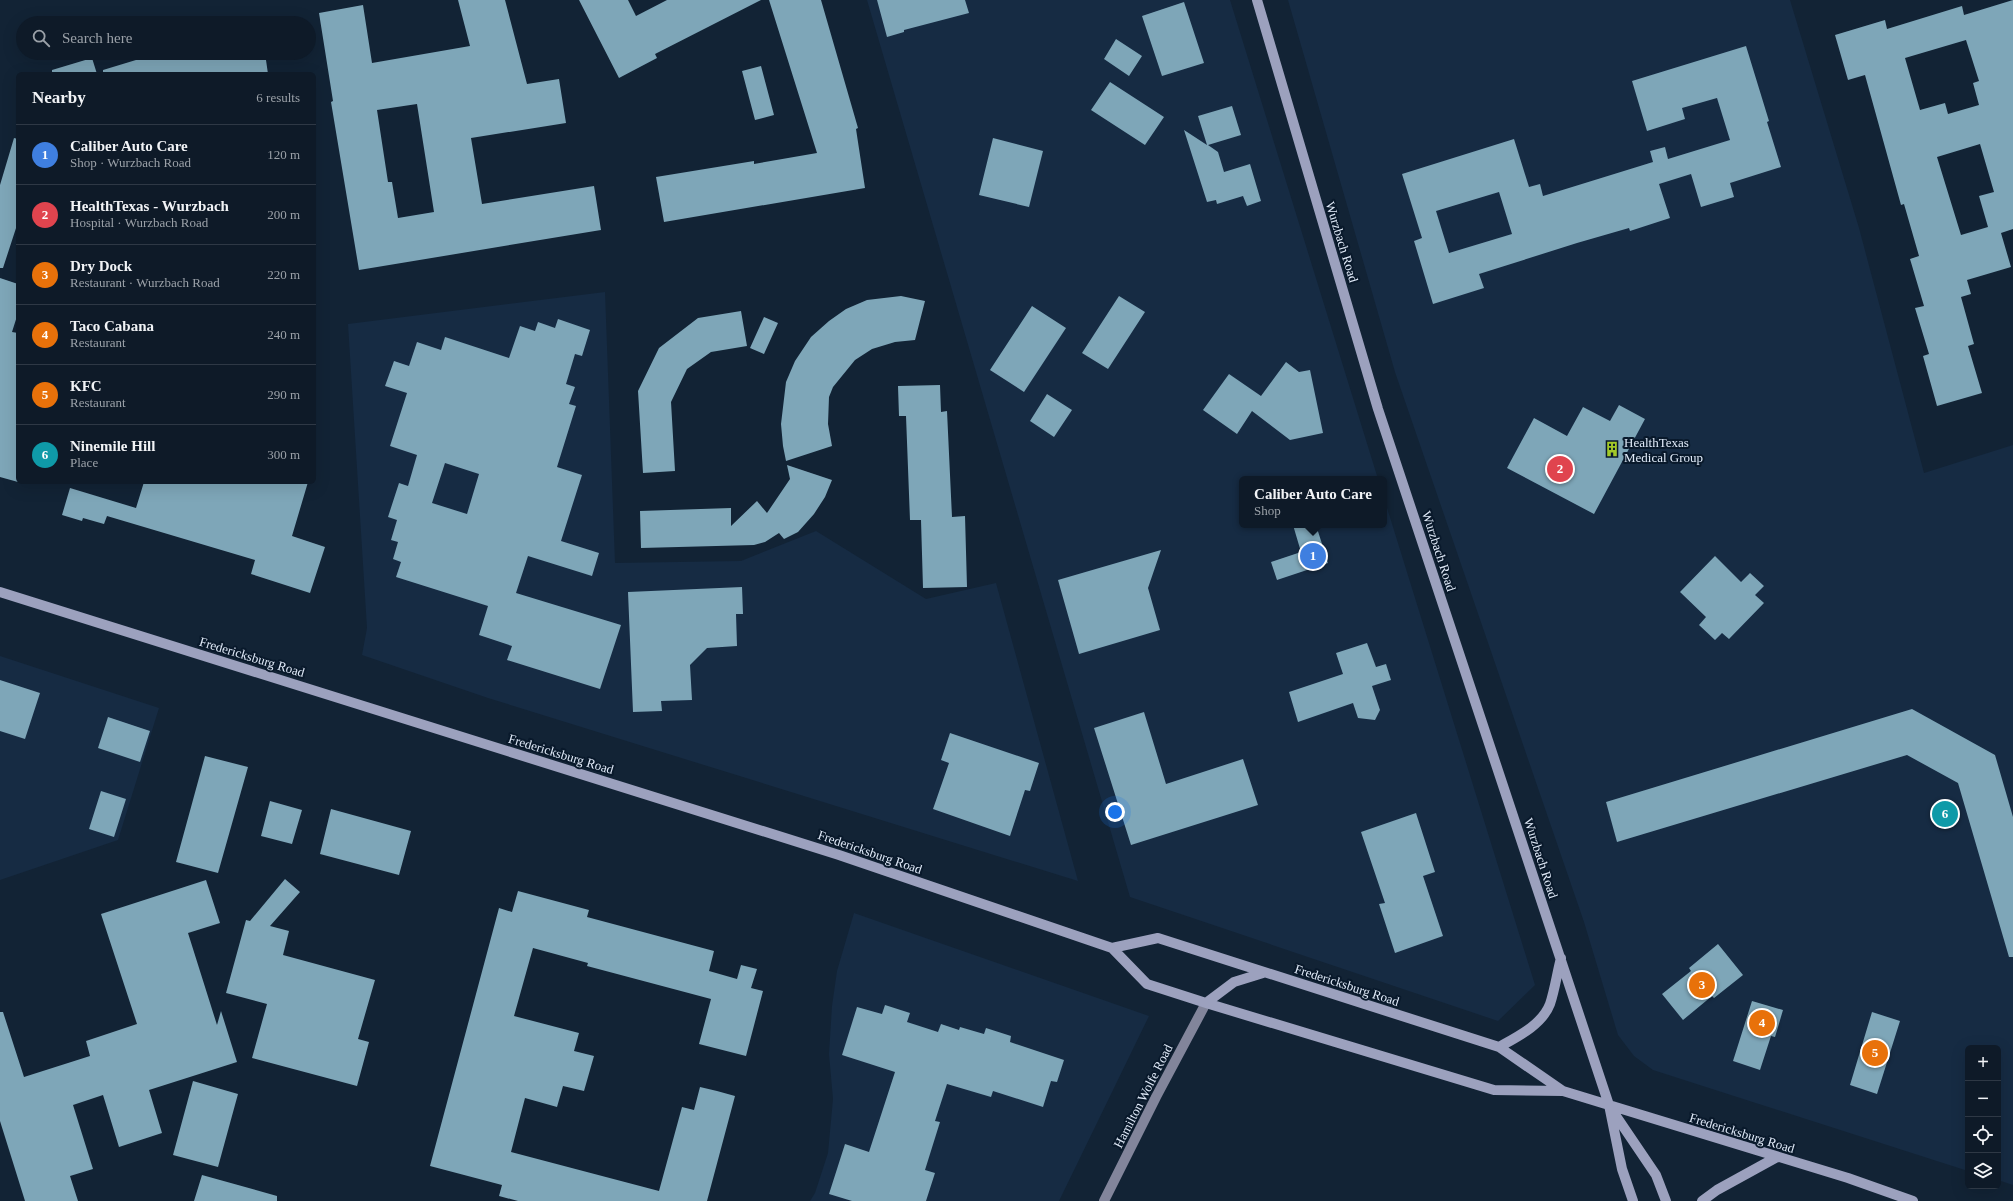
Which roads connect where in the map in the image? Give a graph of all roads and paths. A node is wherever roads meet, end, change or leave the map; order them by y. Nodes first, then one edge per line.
1 (1257, 0) edge
2 (0, 592) edge
3 (1112, 948) junction
4 (1561, 958) junction
5 (1264, 973) junction
6 (1206, 1003) junction
7 (1499, 1047) junction
8 (1563, 1091) junction
9 (1609, 1105) junction
10 (1777, 1157) junction
11 (1104, 1201) edge
12 (1633, 1201) edge
13 (1666, 1201) edge
14 (1702, 1201) edge
15 (1913, 1201) edge

1 - 4 main road, Wurzbach Road
2 - 3 main road, Fredericksburg Road
3 - 5 main road, Fredericksburg Road
3 - 6 main road, Fredericksburg Road
4 - 7 main road
4 - 9 main road, Wurzbach Road
5 - 6 main road
5 - 7 main road, Fredericksburg Road
6 - 8 main road, Fredericksburg Road
6 - 11 street, Hamilton Wolfe Road
7 - 8 main road, Fredericksburg Road
8 - 9 main road, Fredericksburg Road
9 - 10 main road, Fredericksburg Road
9 - 12 main road, Wurzbach Road
9 - 13 main road, Wurzbach Road
10 - 14 main road
10 - 15 main road, Fredericksburg Road

